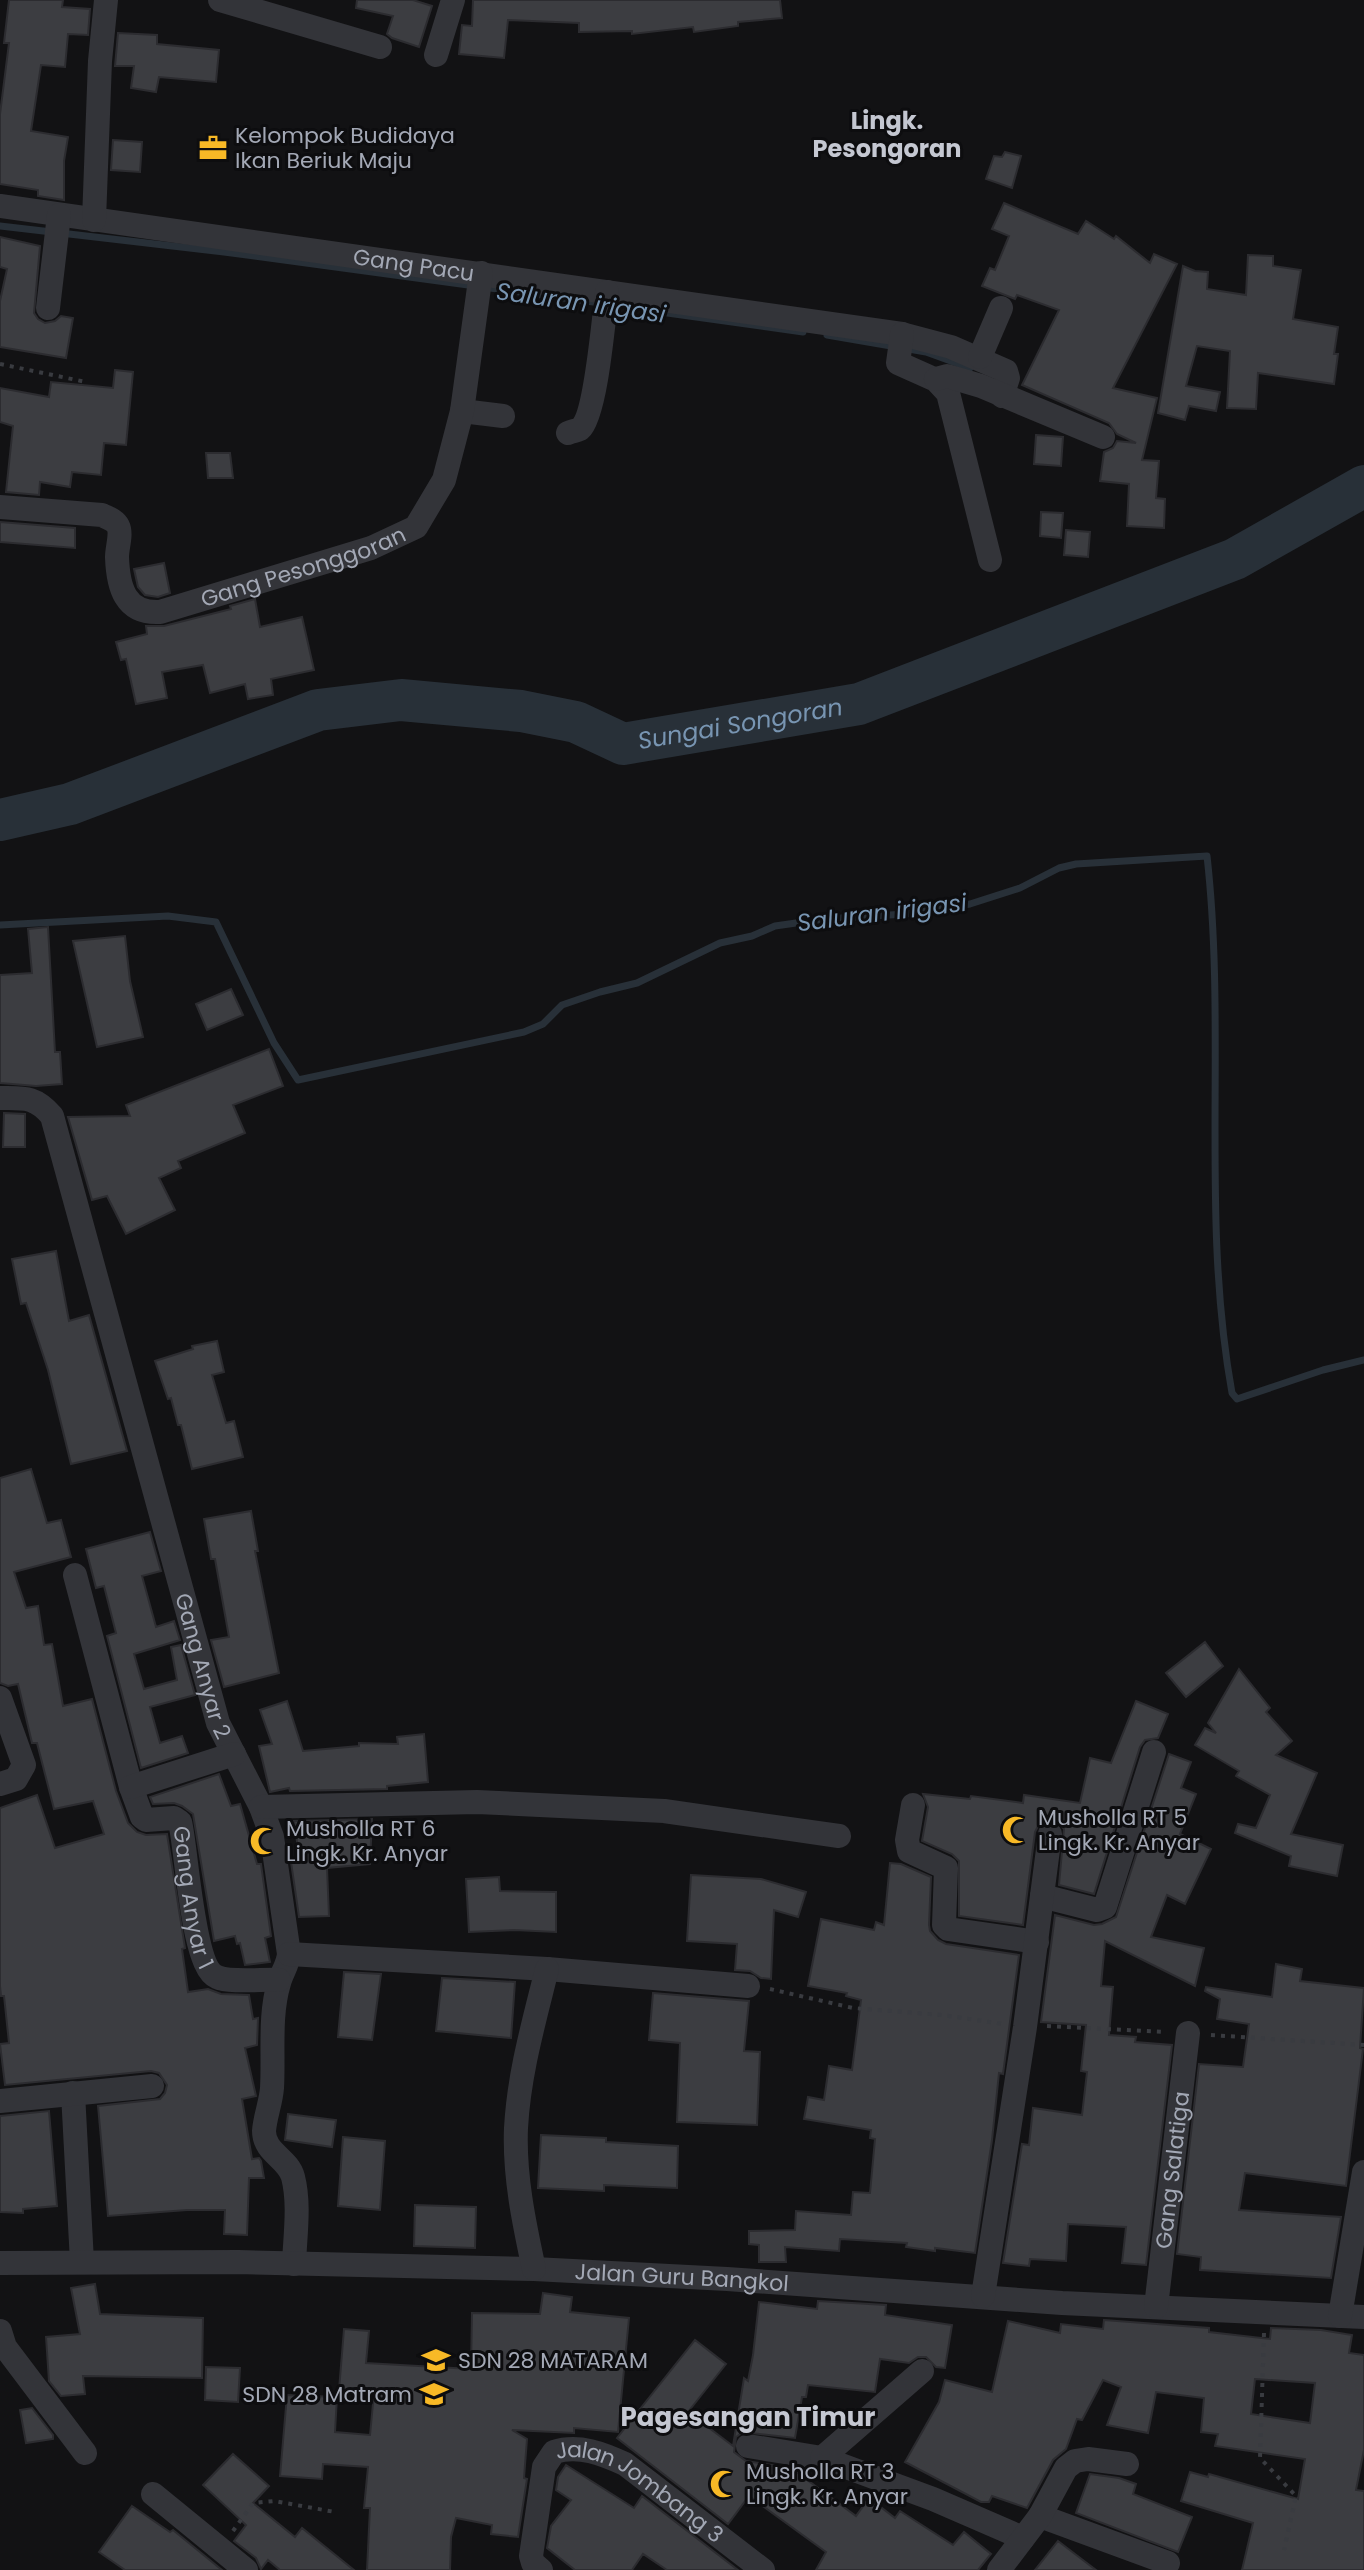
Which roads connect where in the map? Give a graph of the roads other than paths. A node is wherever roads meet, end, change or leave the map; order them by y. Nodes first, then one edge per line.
1 (106, 0) edge
2 (220, 0) edge
3 (453, 0) edge
4 (380, 47) dead end
5 (436, 55) dead end
6 (0, 206) edge
7 (94, 220) junction
8 (58, 227) junction
9 (479, 285) junction
10 (606, 302) junction
11 (48, 308) dead end
12 (1001, 308) dead end
13 (900, 343) junction
14 (980, 357) junction
15 (936, 379) junction
16 (1005, 388) junction
17 (462, 411) junction
18 (503, 416) dead end
19 (568, 433) dead end
20 (1103, 437) dead end
21 (0, 507) edge
22 (990, 560) dead end
23 (0, 1098) edge
24 (75, 1575) dead end
25 (0, 1698) edge
26 (1154, 1752) dead end
27 (234, 1754) junction
28 (0, 1784) edge
29 (131, 1787) junction
30 (913, 1805) dead end
31 (261, 1807) junction
32 (1050, 1834) dead end
33 (839, 1836) dead end
34 (1042, 1896) junction
35 (1037, 1942) junction
36 (289, 1954) junction
37 (547, 1969) junction
38 (279, 1980) junction
39 (748, 1986) dead end
40 (1188, 2033) road end
41 (152, 2086) dead end
42 (73, 2093) junction
43 (0, 2101) edge
44 (1364, 2172) edge
45 (82, 2262) junction
46 (0, 2263) edge
47 (294, 2264) junction
48 (534, 2269) junction
49 (983, 2296) junction
50 (1156, 2307) junction
51 (1352, 2316) edge
52 (0, 2331) edge
53 (922, 2371) dead end
54 (748, 2446) dead end
55 (85, 2453) dead end
56 (822, 2458) junction
57 (1127, 2464) dead end
58 (153, 2494) dead end
59 (1040, 2516) junction
60 (1023, 2538) junction
61 (1168, 2563) dead end
62 (246, 2570) edge
63 (541, 2570) edge
64 (763, 2570) edge
65 (999, 2570) edge

1 - 7 street
2 - 4 street
3 - 5 street
6 - 8 street, Gang Pacu
7 - 8 street, Gang Pacu
7 - 9 street, Gang Pacu
8 - 11 street
9 - 10 street, Gang Pacu
9 - 17 street, Gang Pesonggoran
10 - 13 street, Gang Pacu
10 - 19 street
12 - 14 street
13 - 14 street, Gang Pacu
13 - 15 street
14 - 16 street, Gang Pacu
15 - 16 street
15 - 22 street
16 - 20 street
17 - 18 street
17 - 21 street, Gang Pesonggoran
23 - 27 street, Gang Anyar 2
24 - 29 street
25 - 28 street
26 - 34 street
27 - 29 street
27 - 31 street, Gang Anyar 2
29 - 38 street, Gang Anyar 1
30 - 35 street
31 - 33 street
31 - 36 street, Gang Anyar 2
32 - 34 street
34 - 35 street
35 - 49 street
36 - 37 street
36 - 38 street, Gang Anyar 2
37 - 39 street
37 - 48 street
38 - 47 street, Gang Anyar 2
40 - 50 street, Gang Salatiga
41 - 42 street
42 - 43 street
42 - 45 street
44 - 51 street
45 - 46 street, Jalan Guru Bangkol
45 - 47 street, Jalan Guru Bangkol
47 - 48 street, Jalan Guru Bangkol
48 - 49 street, Jalan Guru Bangkol
49 - 50 street, Jalan Guru Bangkol
50 - 51 street, Jalan Guru Bangkol
52 - 55 street
53 - 56 street
54 - 56 street
56 - 60 street
57 - 59 street
58 - 62 street
59 - 60 street
59 - 61 street
60 - 65 street
63 - 64 street, Jalan Jombang 3

